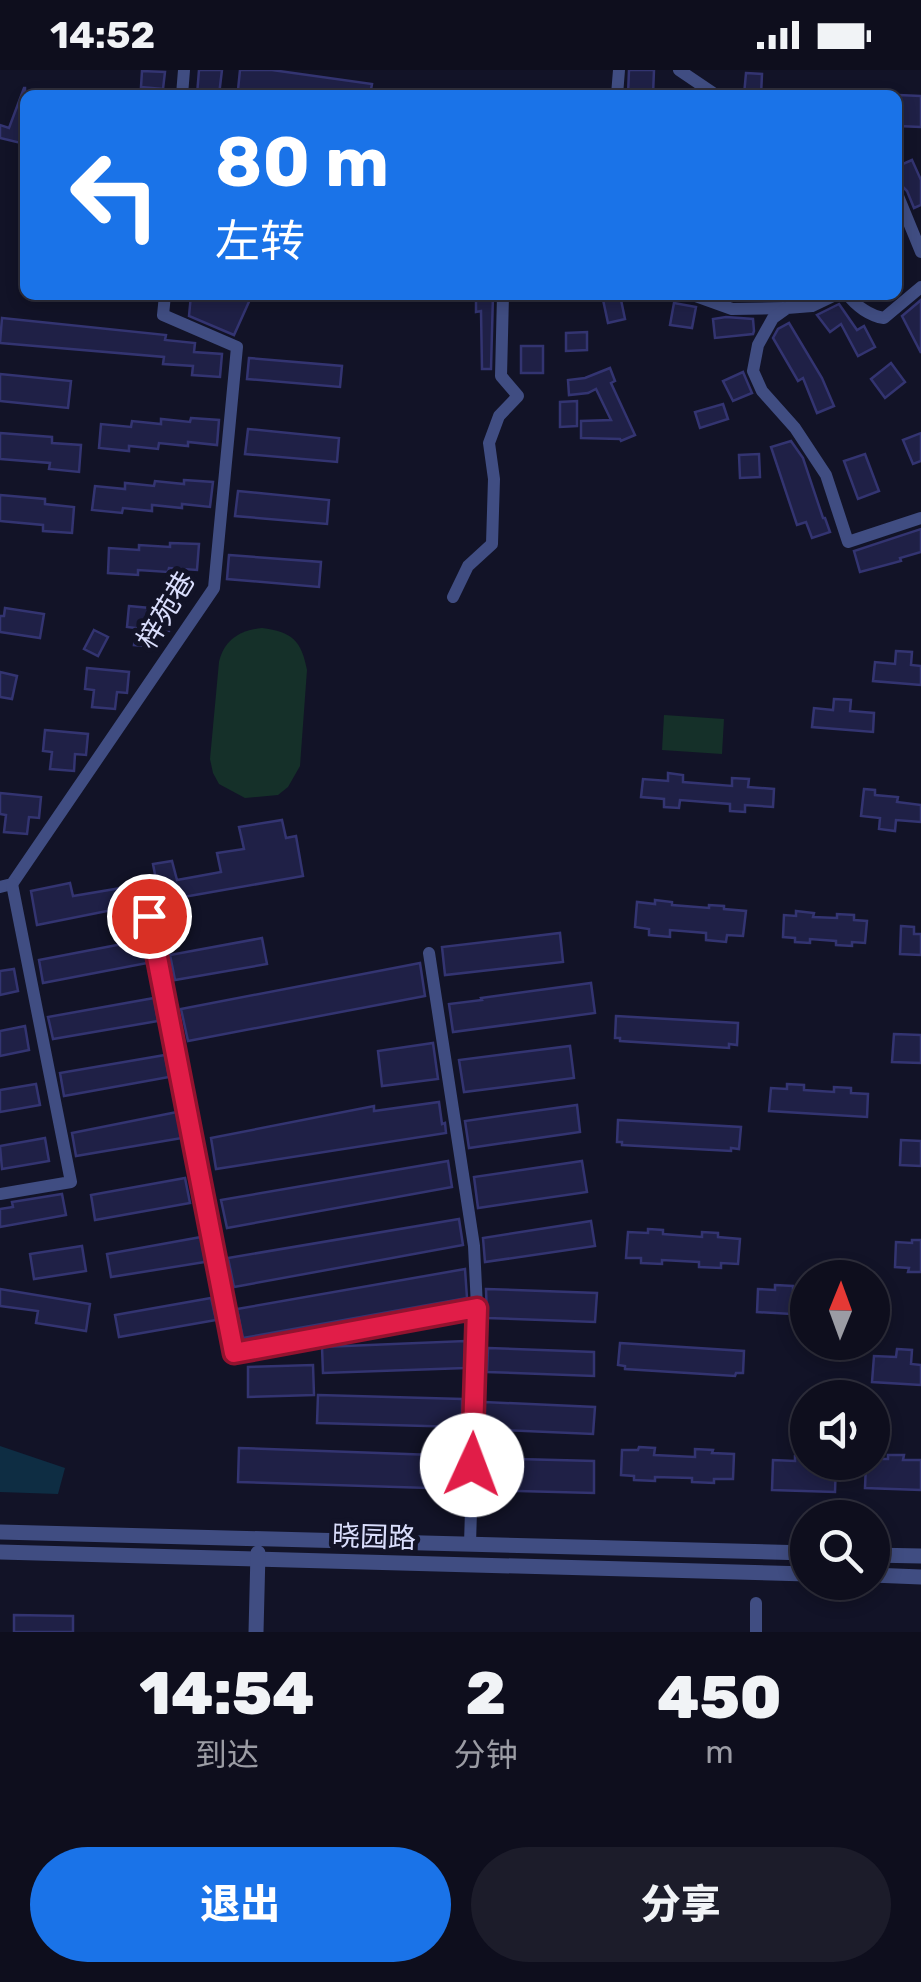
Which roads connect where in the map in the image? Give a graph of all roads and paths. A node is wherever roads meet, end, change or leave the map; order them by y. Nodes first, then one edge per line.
1 (679, 70) edge
2 (709, 90) edge
3 (902, 206) edge
4 (921, 252) edge
5 (921, 288) edge
6 (164, 300) edge
7 (503, 300) edge
8 (706, 300) edge
9 (825, 300) edge
10 (852, 300) edge
11 (787, 308) junction
12 (921, 518) edge
13 (453, 597) dead end
14 (6, 886) edge
15 (149, 916) dead end
16 (429, 953) dead end
17 (0, 1194) edge
18 (477, 1308) junction
19 (0, 1532) edge
20 (258, 1539) junction
21 (470, 1544) junction
22 (0, 1552) edge
23 (790, 1553) edge
24 (890, 1555) edge
25 (921, 1556) edge
26 (258, 1559) junction
27 (790, 1574) edge
28 (890, 1576) edge
29 (921, 1577) edge
30 (756, 1603) dead end
31 (256, 1632) edge
32 (756, 1632) edge

1 - 2 street
3 - 4 street
5 - 10 street
6 - 14 street, 梓苑巷
7 - 13 street
8 - 11 street
9 - 11 street
11 - 12 street
14 - 17 street
15 - 18 street
16 - 18 street
18 - 21 street
19 - 20 street, 晓园路
20 - 21 street, 晓园路
20 - 26 street
21 - 23 street, 晓园路
22 - 26 street, 晓园路
24 - 25 street
26 - 27 street, 晓园路
26 - 31 street
28 - 29 street
30 - 32 street

